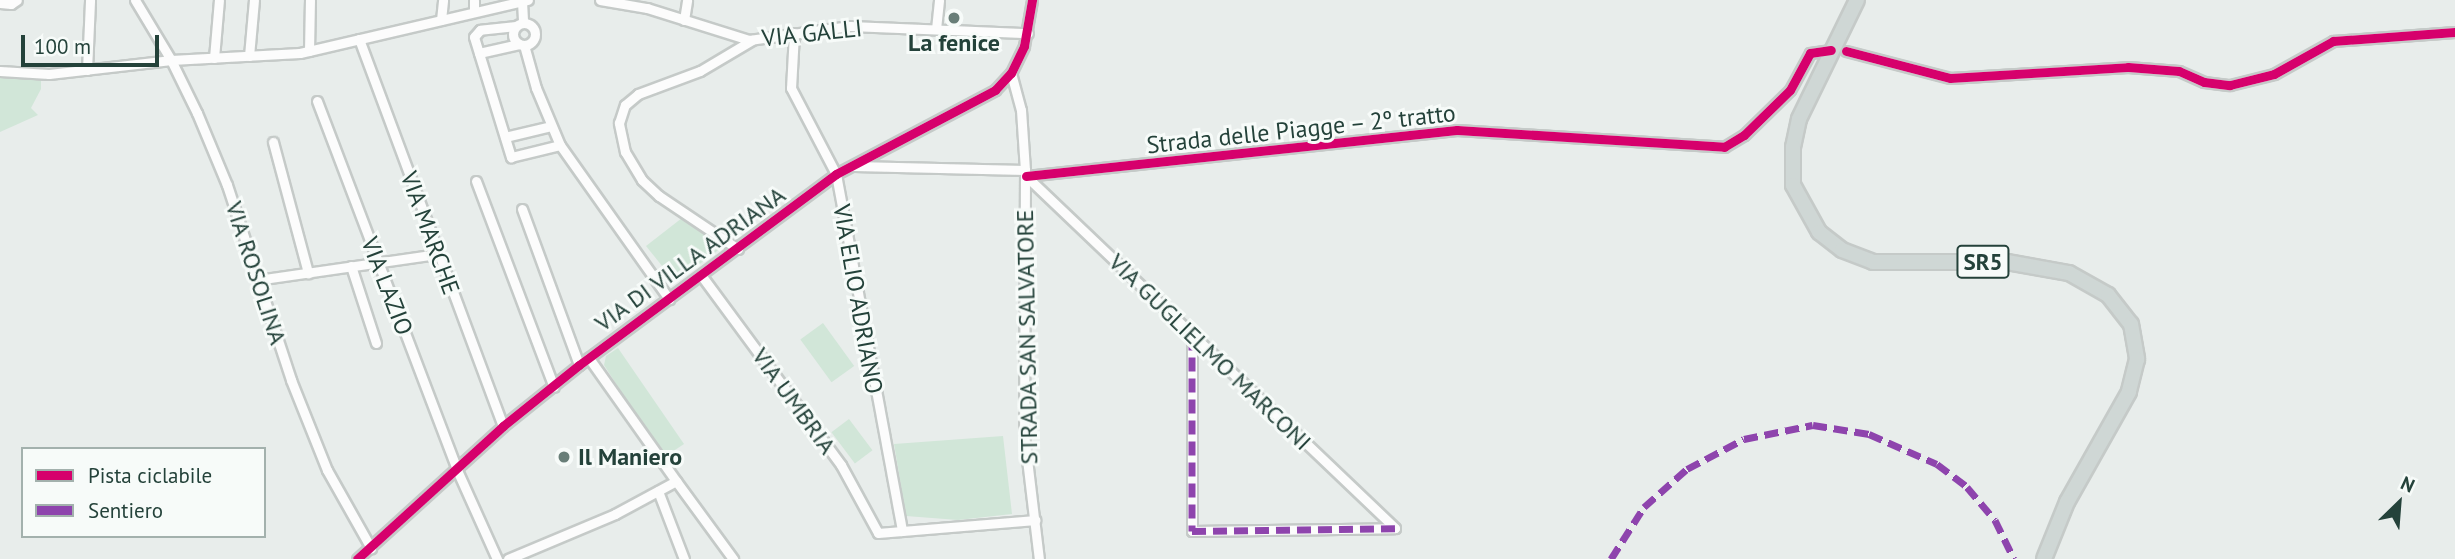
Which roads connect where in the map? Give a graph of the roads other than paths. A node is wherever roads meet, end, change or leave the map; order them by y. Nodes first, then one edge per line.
1 (17, 0) edge
2 (90, 0) edge
3 (135, 0) edge
4 (219, 0) edge
5 (254, 0) edge
6 (310, 0) edge
7 (443, 0) edge
8 (474, 0) edge
9 (528, 0) edge
10 (600, 0) edge
11 (687, 0) edge
12 (939, 0) edge
13 (1032, 0) edge
14 (1857, 0) edge
15 (522, 1) edge
16 (0, 3) edge
17 (474, 12) junction
18 (441, 20) junction
19 (684, 20) junction
20 (520, 24) junction
21 (936, 30) junction
22 (2455, 32) edge
23 (794, 33) junction
24 (1028, 33) junction
25 (359, 39) junction
26 (751, 40) junction
27 (522, 44) junction
28 (1830, 50) junction
29 (309, 51) junction
30 (1846, 51) dead end
31 (479, 53) junction
32 (249, 56) junction
33 (214, 58) junction
34 (171, 60) junction
35 (87, 70) junction
36 (0, 71) edge
37 (1011, 73) junction
38 (317, 102) dead end
39 (551, 126) junction
40 (505, 137) junction
41 (273, 142) dead end
42 (560, 145) junction
43 (852, 166) junction
44 (1026, 173) junction
45 (836, 174) junction
46 (476, 181) dead end
47 (522, 209) dead end
48 (738, 249) junction
49 (437, 254) junction
50 (379, 264) junction
51 (351, 267) junction
52 (307, 273) junction
53 (701, 275) junction
54 (257, 280) junction
55 (668, 299) junction
56 (1192, 336) junction
57 (376, 343) dead end
58 (589, 358) junction
59 (579, 365) junction
60 (554, 387) junction
61 (503, 426) junction
62 (457, 470) junction
63 (676, 481) junction
64 (658, 491) junction
65 (1035, 520) junction
66 (902, 531) junction
67 (371, 548) junction
68 (357, 559) edge
69 (497, 559) edge
70 (509, 559) edge
71 (684, 559) edge
72 (733, 559) edge
73 (1040, 559) edge
74 (2045, 559) edge

1 - 16 street
2 - 35 street
3 - 34 street, VIA ROSOLINA
4 - 33 street
5 - 32 street
6 - 29 street
7 - 18 street
8 - 17 street
9 - 15 street
10 - 19 street, VIA GALLI
11 - 19 street
12 - 21 street
13 - 24 street, VIA DI VILLA ADRIANA
14 - 28 main road, SR5
15 - 17 street
15 - 20 street
17 - 18 street
18 - 25 street
19 - 26 street, VIA GALLI
20 - 27 street
20 - 27 street
20 - 31 street
21 - 23 street, VIA GALLI
21 - 24 street, VIA GALLI
22 - 30 street
23 - 26 street, VIA GALLI
23 - 45 street, VIA ELIO ADRIANO
24 - 37 street, VIA DI VILLA ADRIANA
25 - 29 street
25 - 49 street, VIA MARCHE
26 - 48 street
27 - 31 street
27 - 39 street
28 - 44 street, Strada delle Piagge – 2º tratto
28 - 74 main road, SR5
29 - 32 street
31 - 40 street
32 - 33 street
33 - 34 street
34 - 35 street
34 - 54 street, VIA ROSOLINA
35 - 36 street
37 - 43 street, VIA DI VILLA ADRIANA
37 - 44 street, STRADA SAN SALVATORE
38 - 50 street, VIA LAZIO
39 - 40 street
39 - 42 street
40 - 42 street
41 - 52 street
42 - 55 street
43 - 44 street, VIA ELIO ADRIANO
43 - 45 street, VIA DI VILLA ADRIANA
44 - 56 street, VIA GUGLIELMO MARCONI
44 - 65 street, STRADA SAN SALVATORE
45 - 48 street, VIA DI VILLA ADRIANA
45 - 66 street, VIA ELIO ADRIANO
46 - 60 street
47 - 59 street
48 - 53 street, VIA DI VILLA ADRIANA
49 - 50 street
49 - 61 street, VIA MARCHE
50 - 51 street
50 - 62 street, VIA LAZIO
51 - 52 street
51 - 57 street
52 - 54 street
53 - 55 street, VIA DI VILLA ADRIANA
53 - 66 street, VIA UMBRIA
54 - 67 street, VIA ROSOLINA
55 - 58 street, VIA DI VILLA ADRIANA
56 - 56 street, VIA GUGLIELMO MARCONI
58 - 59 street, VIA DI VILLA ADRIANA
58 - 63 street
59 - 60 street, VIA DI VILLA ADRIANA
60 - 61 street, VIA DI VILLA ADRIANA
61 - 62 street, VIA DI VILLA ADRIANA
62 - 67 street, VIA DI VILLA ADRIANA
62 - 69 street, VIA LAZIO
63 - 64 street
63 - 72 street
64 - 70 street
64 - 71 street
65 - 66 street
65 - 73 street, STRADA SAN SALVATORE
67 - 68 street, VIA DI VILLA ADRIANA

